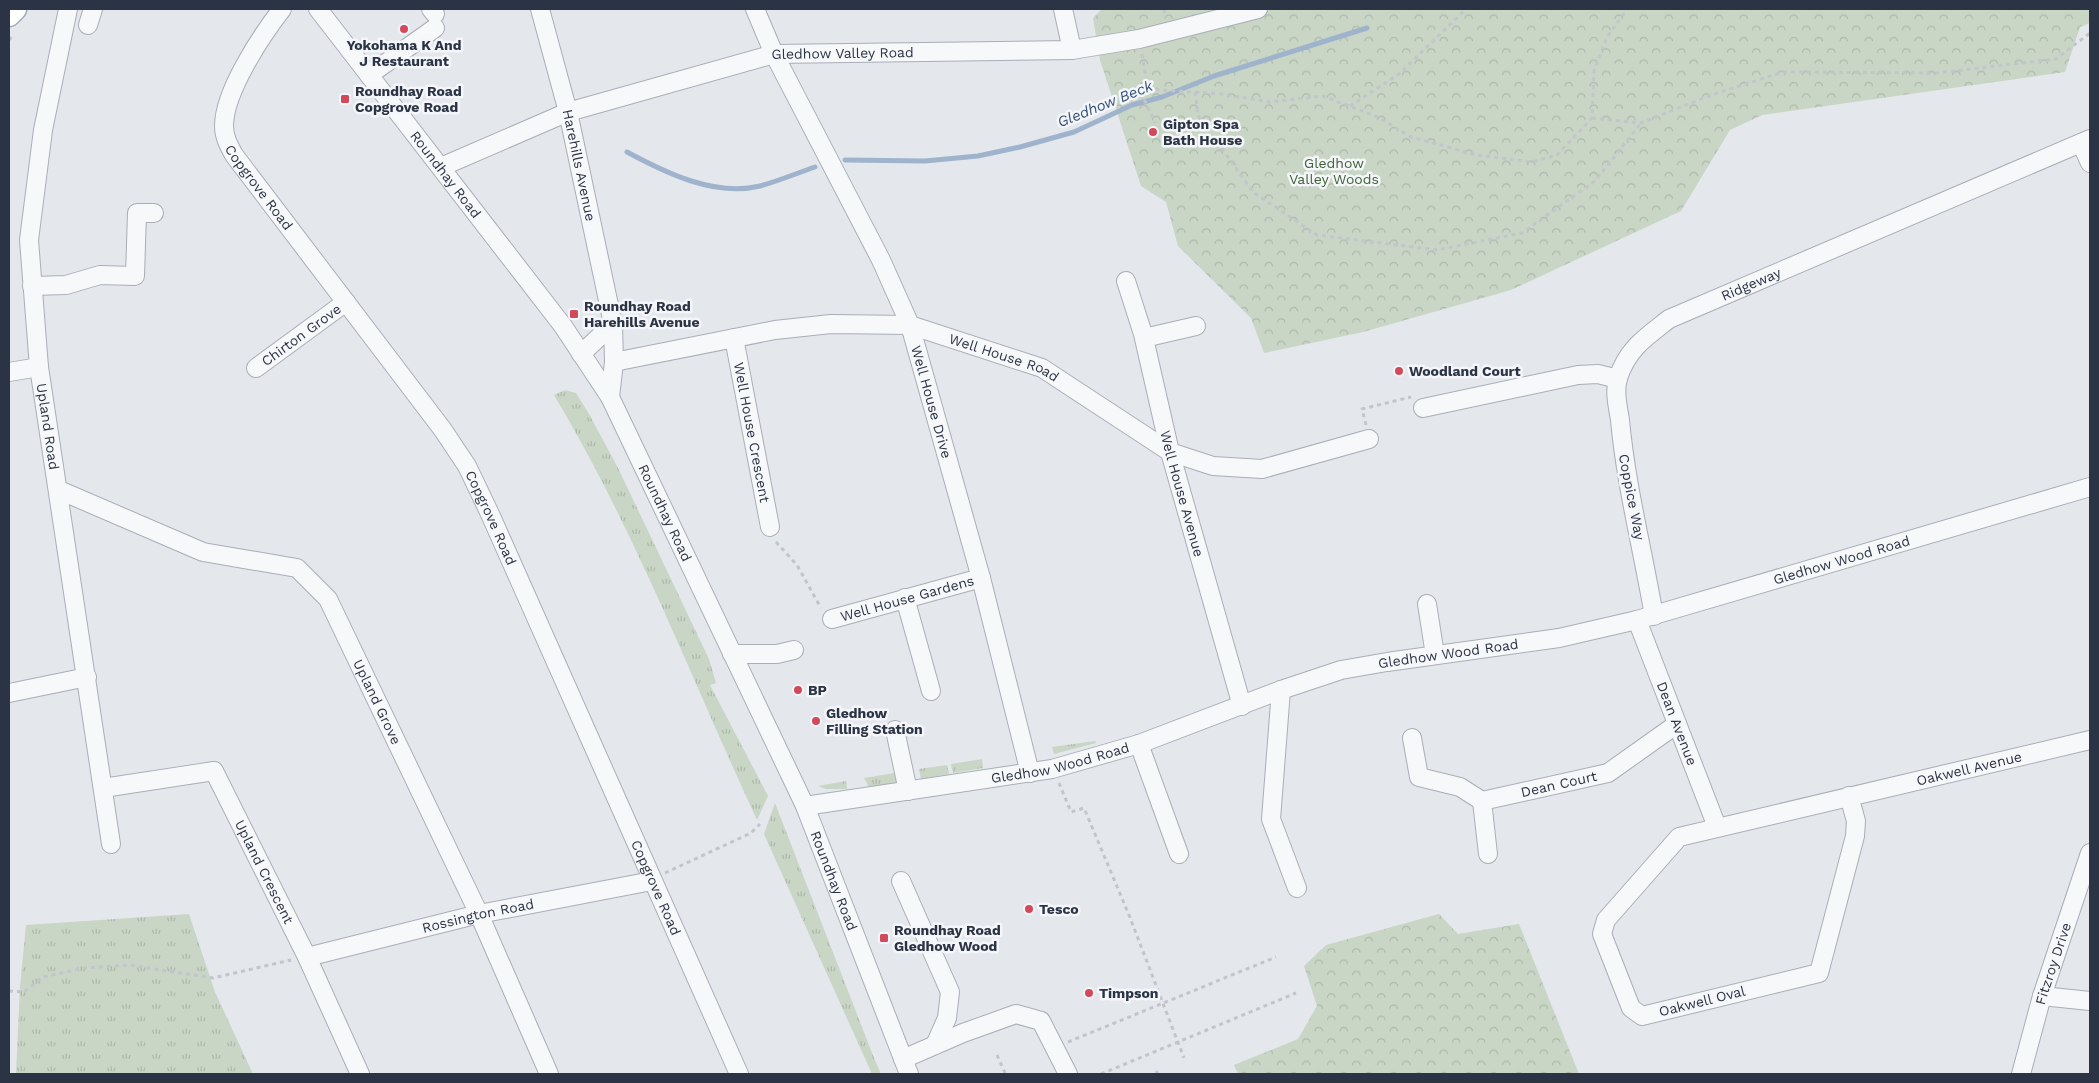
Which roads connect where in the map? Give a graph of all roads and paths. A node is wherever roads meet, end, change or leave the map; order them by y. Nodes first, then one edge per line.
1 (15, 9) edge
2 (68, 9) edge
3 (282, 9) edge
4 (540, 9) edge
5 (755, 9) edge
6 (1063, 9) edge
7 (1258, 9) edge
8 (1466, 9) edge
9 (1628, 9) edge
10 (325, 11) edge
11 (9, 15) edge
12 (434, 17) edge
13 (2090, 33) edge
14 (1139, 38) junction
15 (1072, 50) junction
16 (774, 54) junction
17 (369, 75) junction
18 (1146, 84) junction
19 (1196, 92) junction
20 (1349, 106) junction
21 (568, 112) junction
22 (1592, 118) junction
23 (1155, 123) dead end
24 (1641, 123) junction
25 (2086, 141) edge
26 (2090, 163) edge
27 (441, 167) junction
28 (154, 213) dead end
29 (1126, 281) dead end
30 (32, 286) junction
31 (346, 302) junction
32 (613, 324) junction
33 (910, 325) junction
34 (1196, 326) dead end
35 (734, 338) junction
36 (1144, 338) junction
37 (582, 354) junction
38 (614, 362) junction
39 (39, 367) junction
40 (256, 368) dead end
41 (9, 372) edge
42 (1618, 379) junction
43 (610, 397) junction
44 (1423, 408) joint
45 (1362, 409) dead end
46 (1369, 439) dead end
47 (1170, 452) junction
48 (2090, 487) edge
49 (59, 490) junction
50 (770, 527) joint
51 (981, 578) junction
52 (905, 598) junction
53 (1427, 604) dead end
54 (1654, 616) junction
55 (832, 619) joint
56 (1637, 620) junction
57 (794, 650) dead end
58 (732, 654) junction
59 (1435, 655) junction
60 (87, 677) junction
61 (1281, 690) junction
62 (931, 691) dead end
63 (9, 693) edge
64 (1242, 706) junction
65 (1677, 724) junction
66 (895, 730) dead end
67 (1412, 738) dead end
68 (2090, 740) edge
69 (1138, 744) junction
70 (1052, 769) junction
71 (1030, 773) junction
72 (103, 788) junction
73 (908, 791) junction
74 (1849, 796) junction
75 (1482, 801) junction
76 (805, 806) junction
77 (760, 824) dead end
78 (1717, 827) junction
79 (111, 844) dead end
80 (2090, 853) edge
81 (1178, 854) dead end
82 (1488, 854) dead end
83 (672, 869) dead end
84 (652, 881) junction
85 (901, 881) dead end
86 (1297, 888) dead end
87 (480, 914) junction
88 (307, 957) junction
89 (1276, 957) dead end
90 (9, 991) edge
91 (1296, 993) dead end
92 (2042, 996) junction
93 (2090, 1001) edge
94 (1163, 1004) junction
95 (1178, 1042) junction
96 (935, 1045) junction
97 (1054, 1048) junction
98 (997, 1055) dead end
99 (1184, 1058) dead end
100 (906, 1067) edge
101 (360, 1074) edge
102 (549, 1074) edge
103 (739, 1074) edge
104 (1005, 1074) edge
105 (1068, 1074) edge
106 (1101, 1074) edge
107 (2020, 1074) edge

1 - 11 main road
2 - 30 street, Upland Road
3 - 31 street, Copgrove Road
4 - 21 street, Harehills Avenue
5 - 16 street, Well House Drive
6 - 15 street
7 - 14 street, Gledhow Valley Road
8 - 20 path
9 - 22 path
10 - 17 street, Roundhay Road
12 - 17 street
13 - 24 path
14 - 15 street, Gledhow Valley Road
14 - 18 path
15 - 16 street, Gledhow Valley Road
16 - 21 street, Gledhow Valley Road
16 - 33 street, Well House Drive
17 - 27 street, Roundhay Road
18 - 19 path
18 - 23 path
19 - 20 path
19 - 24 path
20 - 22 path
21 - 27 street, Gledhow Valley Road
21 - 32 street, Harehills Avenue
22 - 24 path
25 - 26 street
25 - 42 street, Ridgeway
27 - 37 street, Roundhay Road
28 - 30 street
29 - 36 street, Well House Avenue
30 - 39 street, Upland Road
31 - 40 street, Chirton Grove
31 - 84 street, Copgrove Road
32 - 37 street
32 - 38 street, Harehills Avenue
33 - 35 street, Well House Road
33 - 47 street, Well House Road
33 - 51 street, Well House Drive
34 - 36 street
35 - 38 street, Well House Road
35 - 50 street, Well House Crescent
36 - 47 street, Well House Avenue
37 - 43 street, Roundhay Road
38 - 43 street, Harehills Avenue
39 - 41 street
39 - 49 street, Upland Road
42 - 44 street
42 - 54 street, Coppice Way
43 - 58 street, Roundhay Road
44 - 45 path
46 - 47 street, Well House Road
47 - 64 street, Well House Avenue
48 - 54 street, Gledhow Wood Road
49 - 60 street, Upland Road
49 - 87 street, Upland Grove
50 - 55 path
51 - 52 street, Well House Gardens
51 - 71 street, Well House Drive
52 - 55 street, Well House Gardens
52 - 62 street
53 - 59 street
54 - 56 street, Gledhow Wood Road
56 - 59 street, Gledhow Wood Road
56 - 65 street, Dean Avenue
57 - 58 street
58 - 76 street, Roundhay Road
59 - 61 street, Gledhow Wood Road
60 - 63 street
60 - 72 street, Upland Road
61 - 64 street, Gledhow Wood Road
61 - 86 street
64 - 69 street, Gledhow Wood Road
65 - 75 street, Dean Court
65 - 78 street, Dean Avenue
66 - 73 street
67 - 75 street
68 - 74 street, Oakwell Avenue
69 - 70 street, Gledhow Wood Road
69 - 81 street
70 - 71 street, Gledhow Wood Road
70 - 94 path
71 - 73 street, Gledhow Wood Road
72 - 79 street, Upland Road
72 - 88 street, Upland Crescent
73 - 76 street, Gledhow Wood Road
74 - 78 street, Oakwell Oval
74 - 78 street, Oakwell Oval
75 - 82 street
76 - 100 street, Roundhay Road
77 - 83 path
80 - 92 street, Fitzroy Drive
84 - 87 street, Rossington Road
84 - 103 street, Copgrove Road
85 - 96 street
87 - 88 street, Rossington Road
87 - 102 street, Upland Grove
88 - 90 path
88 - 101 street, Upland Crescent
89 - 94 path
91 - 95 path
92 - 93 street
92 - 107 street, Fitzroy Drive
94 - 95 path
94 - 97 path
95 - 99 path
95 - 106 path
96 - 97 street
96 - 100 street
97 - 105 street
98 - 104 path

